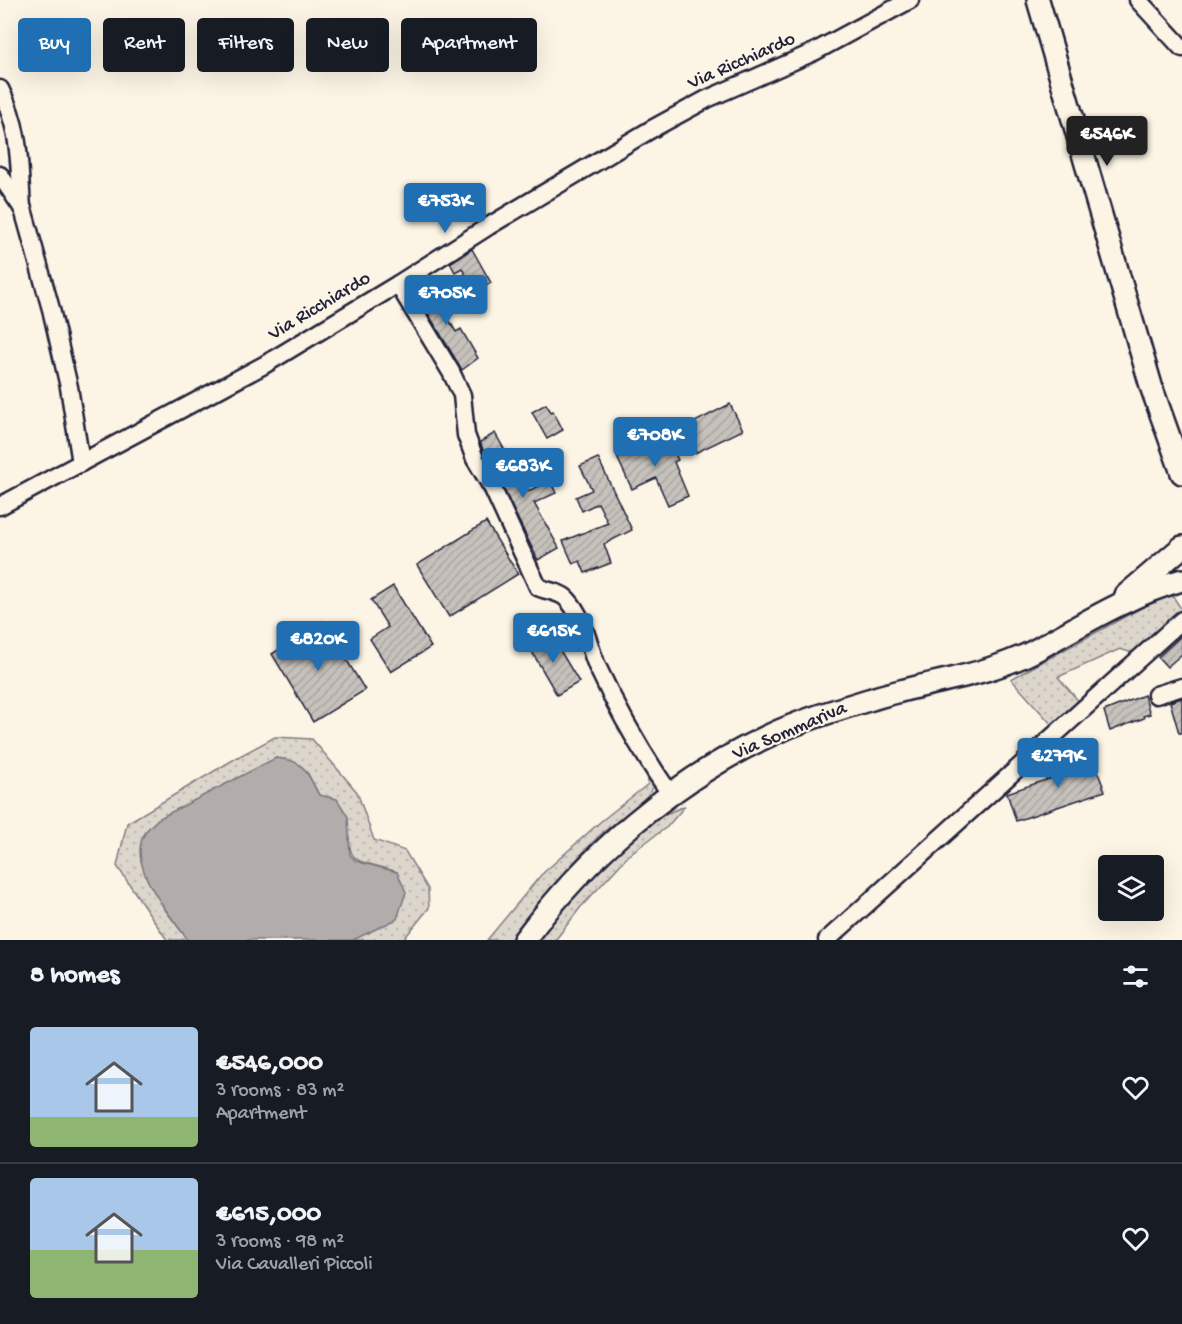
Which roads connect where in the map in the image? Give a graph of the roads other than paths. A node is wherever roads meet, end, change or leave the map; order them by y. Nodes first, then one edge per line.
1 (910, 0) edge
2 (1038, 0) edge
3 (1138, 0) edge
4 (1182, 48) edge
5 (0, 90) edge
6 (0, 175) edge
7 (22, 209) junction
8 (398, 284) junction
9 (1139, 346) junction
10 (1182, 443) edge
11 (81, 463) junction
12 (1182, 473) edge
13 (0, 506) edge
14 (1182, 547) edge
15 (1182, 580) edge
16 (1109, 609) junction
17 (1182, 620) edge
18 (1182, 687) edge
19 (1156, 695) dead end
20 (671, 795) junction
21 (524, 940) edge
22 (827, 940) edge

1 - 8 street, Via Ricchiardo
2 - 9 main road
3 - 4 street
5 - 7 street
6 - 7 street
7 - 11 street
8 - 11 street, Via Ricchiardo
8 - 20 street
9 - 10 main road
9 - 12 main road
11 - 13 street, Via Ricchiardo
14 - 16 main road
15 - 16 main road
16 - 20 main road, Via Sommariva
17 - 22 street
18 - 19 street
20 - 21 main road, Via Sommariva

